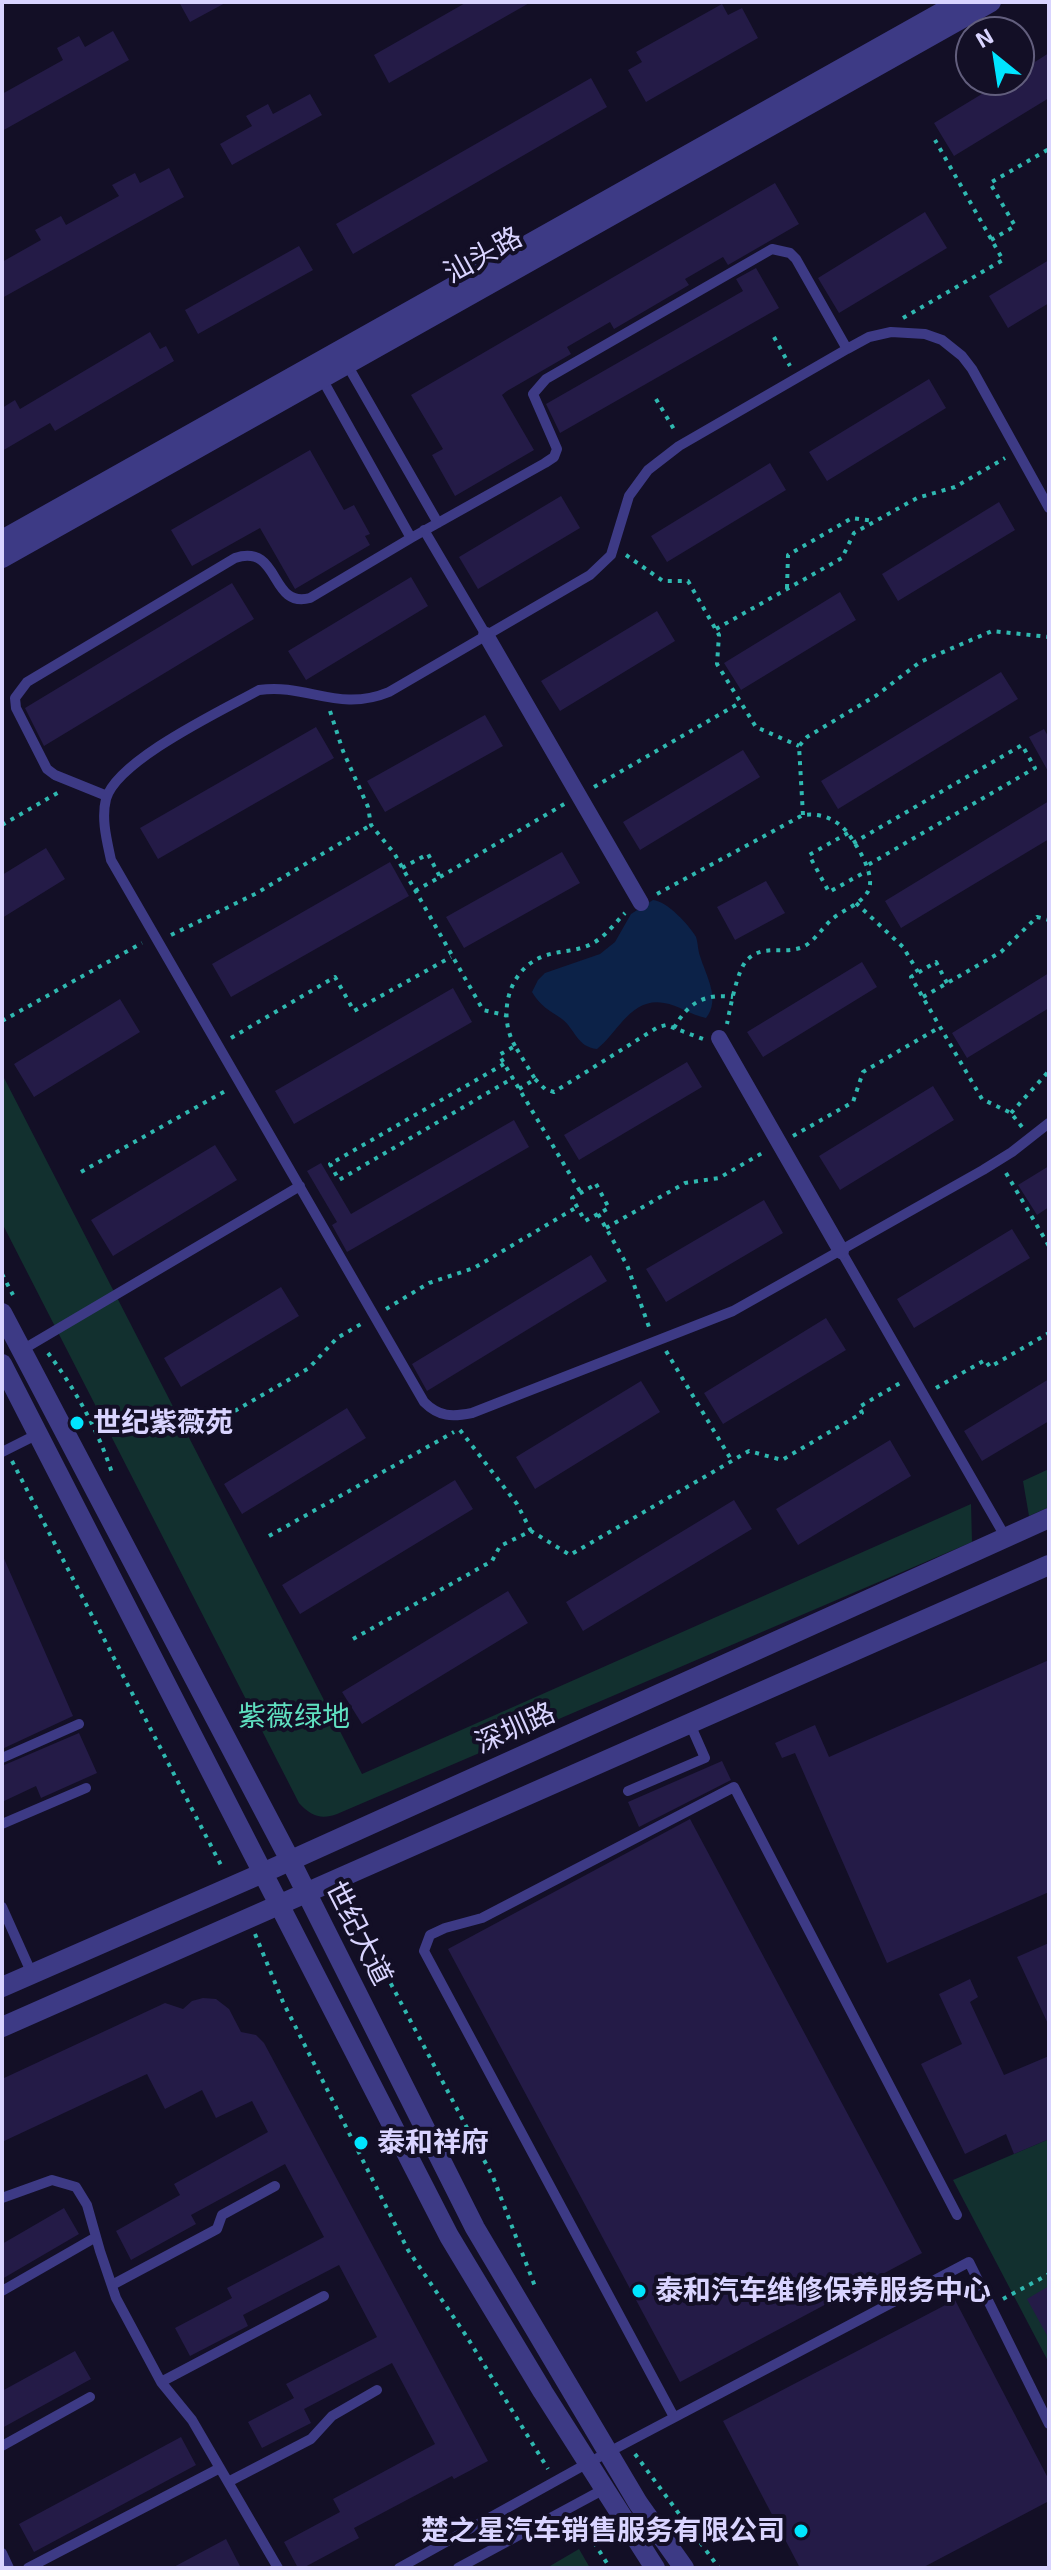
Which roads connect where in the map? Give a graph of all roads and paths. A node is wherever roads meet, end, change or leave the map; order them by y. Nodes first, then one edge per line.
1 (960, 2) edge
2 (991, 2) edge
3 (935, 140) dead end
4 (1049, 149) edge
5 (991, 240) junction
6 (774, 337) dead end
7 (869, 337) junction
8 (847, 349) junction
9 (343, 357) junction
10 (318, 371) junction
11 (797, 377) junction
12 (656, 399) dead end
13 (682, 444) junction
14 (1017, 450) junction
15 (1049, 508) edge
16 (875, 521) junction
17 (438, 523) junction
18 (424, 530) junction
19 (411, 538) junction
20 (2, 540) edge
21 (614, 546) junction
22 (2, 558) edge
23 (787, 588) junction
24 (716, 629) junction
25 (486, 635) junction
26 (1049, 637) edge
27 (325, 698) junction
28 (799, 746) junction
29 (75, 783) junction
30 (107, 796) junction
31 (803, 815) junction
32 (2, 825) edge
33 (371, 825) junction
34 (848, 833) junction
35 (853, 843) junction
36 (402, 868) junction
37 (867, 868) junction
38 (415, 891) junction
39 (641, 903) junction
40 (856, 903) junction
41 (1049, 920) edge
42 (156, 938) junction
43 (451, 957) junction
44 (918, 973) junction
45 (947, 983) junction
46 (734, 997) junction
47 (923, 997) junction
48 (505, 1015) junction
49 (2, 1021) edge
50 (674, 1028) junction
51 (719, 1038) junction
52 (218, 1045) junction
53 (515, 1046) junction
54 (504, 1064) junction
55 (1049, 1071) edge
56 (513, 1078) junction
57 (535, 1079) junction
58 (240, 1083) junction
59 (519, 1089) junction
60 (1011, 1113) junction
61 (1049, 1123) edge
62 (1031, 1138) junction
63 (999, 1161) junction
64 (81, 1172) dead end
65 (300, 1186) junction
66 (581, 1193) junction
67 (577, 1207) junction
68 (598, 1214) junction
69 (1049, 1246) edge
70 (841, 1251) junction
71 (2, 1274) edge
72 (8, 1306) edge
73 (374, 1316) junction
74 (1049, 1333) edge
75 (656, 1340) junction
76 (30, 1345) junction
77 (2, 1364) edge
78 (913, 1376) junction
79 (924, 1395) junction
80 (226, 1416) dead end
81 (38, 1434) junction
82 (4, 1450) edge
83 (732, 1461) junction
84 (116, 1487) dead end
85 (1049, 1518) edge
86 (531, 1531) junction
87 (269, 1536) dead end
88 (1006, 1538) junction
89 (1049, 1565) edge
90 (353, 1639) dead end
91 (79, 1724) dead end
92 (690, 1724) junction
93 (2, 1758) edge
94 (86, 1788) dead end
95 (628, 1791) dead end
96 (2, 1824) edge
97 (290, 1860) junction
98 (265, 1872) junction
99 (337, 1880) junction
100 (232, 1886) junction
101 (307, 1894) junction
102 (281, 1905) junction
103 (2, 1907) edge
104 (249, 1919) junction
105 (32, 1974) junction
106 (2, 1987) edge
107 (2, 2027) edge
108 (275, 2186) dead end
109 (2, 2198) edge
110 (957, 2215) dead end
111 (96, 2237) junction
112 (1049, 2274) edge
113 (112, 2285) junction
114 (2, 2291) edge
115 (539, 2294) dead end
116 (324, 2296) dead end
117 (991, 2306) junction
118 (161, 2382) junction
119 (377, 2390) dead end
120 (90, 2397) dead end
121 (674, 2417) junction
122 (1049, 2424) edge
123 (627, 2442) junction
124 (2, 2446) edge
125 (608, 2452) junction
126 (588, 2463) junction
127 (220, 2468) junction
128 (624, 2479) junction
129 (556, 2481) junction
130 (228, 2482) junction
131 (605, 2489) junction
132 (572, 2507) junction
133 (2, 2553) edge
134 (277, 2565) edge
135 (9, 2568) edge
136 (28, 2568) edge
137 (263, 2568) edge
138 (399, 2568) edge
139 (458, 2568) edge
140 (610, 2568) edge
141 (655, 2568) edge
142 (684, 2568) edge
143 (719, 2568) edge

1 - 9 street, 汕头路
2 - 9 street, 汕头路
3 - 5 path
4 - 5 path
5 - 7 path
6 - 11 path
7 - 8 lane
7 - 14 lane
8 - 11 lane
8 - 17 lane
9 - 10 street, 汕头路
9 - 17 lane
10 - 19 lane
10 - 20 street, 汕头路
10 - 22 street, 汕头路
11 - 13 lane
12 - 13 path
13 - 21 lane
14 - 15 lane
14 - 16 path
16 - 23 path
16 - 23 path
17 - 18 lane
18 - 19 lane
18 - 25 lane
19 - 29 lane
21 - 24 path
21 - 25 lane
23 - 24 path
24 - 28 path
25 - 27 lane
25 - 39 street
26 - 28 path
27 - 30 lane
27 - 33 path
28 - 31 path
29 - 30 lane
29 - 32 path
30 - 42 lane
31 - 34 path
31 - 39 path
33 - 36 path
33 - 42 path
34 - 35 path
34 - 37 path
35 - 37 path
35 - 37 path
36 - 38 path
36 - 38 path
37 - 40 path
38 - 43 path
39 - 48 path
40 - 44 path
40 - 46 path
41 - 45 path
42 - 49 path
42 - 52 lane
43 - 48 path
43 - 52 path
44 - 45 path
44 - 47 path
45 - 47 path
46 - 50 path
46 - 51 path
47 - 60 path
48 - 53 path
50 - 51 path
50 - 57 path
51 - 70 street
52 - 58 lane
53 - 54 path
53 - 57 path
54 - 56 path
54 - 56 path
55 - 60 path
56 - 59 path
57 - 59 path
58 - 64 path
58 - 65 lane
59 - 66 path
60 - 62 path
61 - 62 lane
62 - 63 lane
63 - 69 path
63 - 70 lane
65 - 73 lane
65 - 76 lane
66 - 67 path
66 - 68 path
67 - 68 path
67 - 73 path
68 - 75 path
70 - 75 lane
70 - 78 lane
71 - 72 path
72 - 76 street, 世纪大道
73 - 75 lane
73 - 80 path
74 - 79 path
75 - 83 path
76 - 84 path
76 - 97 street, 世纪大道
77 - 81 street, 世纪大道
78 - 79 lane
78 - 83 path
79 - 88 lane
81 - 82 lane
81 - 98 street, 世纪大道
82 - 100 path
83 - 86 path
85 - 88 street, 深圳路
86 - 87 path
86 - 90 path
88 - 97 street, 深圳路
89 - 92 street
91 - 93 lane
92 - 95 lane
92 - 99 street
94 - 96 lane
97 - 98 street, 深圳路
97 - 101 street, 世纪大道
98 - 100 street, 深圳路
98 - 102 street, 世纪大道
99 - 101 street
99 - 115 path
100 - 105 street, 深圳路
101 - 102 street
101 - 125 street, 世纪大道
102 - 104 street
102 - 126 street, 世纪大道
103 - 105 lane
104 - 107 street
104 - 129 path
105 - 106 street, 深圳路
108 - 113 lane
109 - 111 lane
110 - 121 lane
111 - 113 lane
111 - 114 lane
112 - 117 path
113 - 118 lane
116 - 118 lane
117 - 121 lane
117 - 122 lane
118 - 127 lane
119 - 130 lane
120 - 124 lane
121 - 123 lane
123 - 125 lane
123 - 143 path
125 - 126 lane
125 - 128 street, 世纪大道
126 - 129 lane
126 - 131 street, 世纪大道
127 - 130 lane
127 - 136 lane
128 - 131 lane
128 - 142 street, 世纪大道
129 - 138 lane
130 - 134 lane
131 - 132 lane
131 - 141 street, 世纪大道
132 - 139 lane
132 - 140 path
133 - 135 lane
134 - 137 lane

